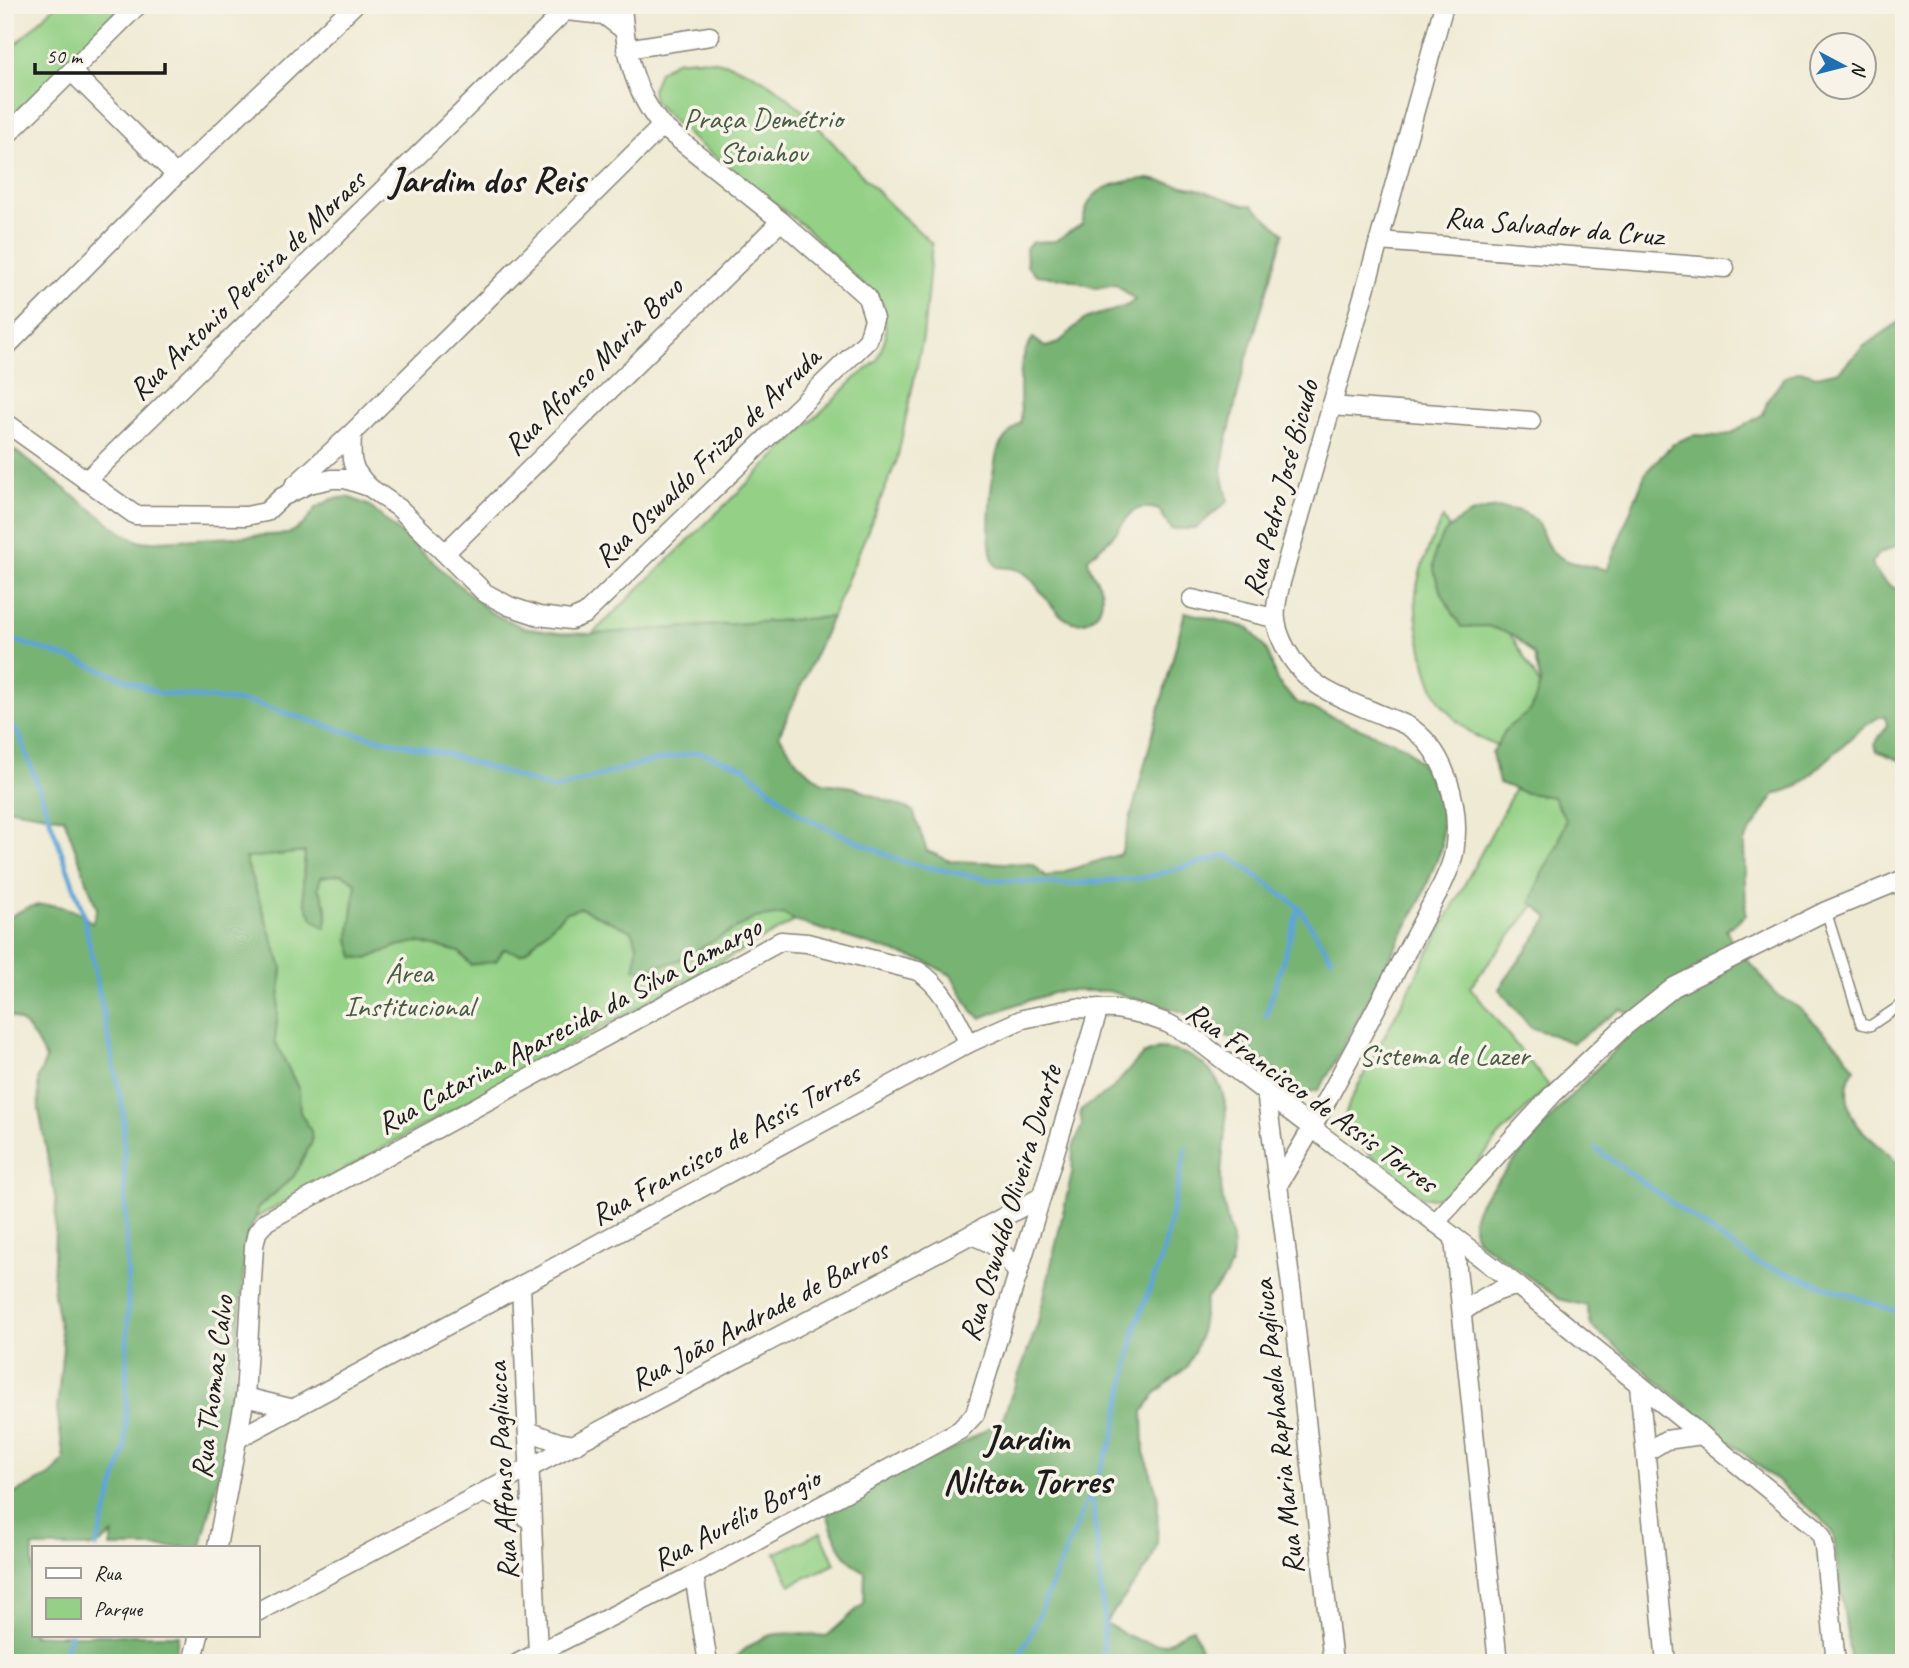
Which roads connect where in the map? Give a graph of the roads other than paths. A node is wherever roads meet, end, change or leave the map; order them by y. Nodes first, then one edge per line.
1 (138, 5) edge
2 (354, 5) edge
3 (622, 5) edge
4 (1444, 5) edge
5 (569, 8) edge
6 (624, 30) junction
7 (710, 36) dead end
8 (626, 49) junction
9 (72, 72) junction
10 (662, 127) junction
11 (5, 137) edge
12 (176, 175) junction
13 (781, 221) junction
14 (1379, 241) junction
15 (1725, 268) dead end
16 (5, 348) edge
17 (1331, 406) junction
18 (1531, 421) dead end
19 (5, 422) edge
20 (352, 433) junction
21 (86, 481) junction
22 (369, 487) junction
23 (282, 497) junction
24 (446, 552) junction
25 (1192, 599) dead end
26 (1274, 618) junction
27 (1904, 879) edge
28 (1826, 911) junction
29 (1904, 1003) edge
30 (1100, 1008) junction
31 (969, 1043) junction
32 (1266, 1091) junction
33 (1312, 1128) junction
34 (1278, 1185) junction
35 (1041, 1197) junction
36 (1435, 1223) junction
37 (257, 1232) joint
38 (970, 1235) junction
39 (1454, 1239) junction
40 (1018, 1275) junction
41 (1518, 1286) junction
42 (521, 1287) junction
43 (1462, 1312) junction
44 (1639, 1385) junction
45 (245, 1397) junction
46 (294, 1409) junction
47 (975, 1414) joint
48 (528, 1431) junction
49 (1702, 1435) junction
50 (239, 1438) junction
51 (575, 1445) junction
52 (1646, 1452) junction
53 (528, 1470) junction
54 (484, 1493) junction
55 (531, 1521) junction
56 (217, 1546) edge
57 (694, 1574) junction
58 (259, 1611) edge
59 (203, 1637) edge
60 (538, 1652) junction
61 (192, 1663) edge
62 (518, 1663) edge
63 (708, 1663) edge
64 (1333, 1663) edge
65 (1498, 1663) edge
66 (1666, 1663) edge
67 (1836, 1663) edge

1 - 9 street
2 - 12 street
3 - 6 street
4 - 14 street, Rua Pedro José Bicudo
5 - 6 street, Rua Antonio Pereira de Moraes
5 - 21 street, Rua Antonio Pereira de Moraes
6 - 8 street
7 - 8 street
8 - 10 street
9 - 11 street
9 - 12 street
10 - 13 street
10 - 20 street
12 - 16 street
13 - 24 street, Rua Afonso Maria Bovo
13 - 24 street, Rua Oswaldo Frizzo de Arruda
14 - 15 street, Rua Salvador da Cruz
14 - 17 street, Rua Pedro José Bicudo
17 - 18 street
17 - 26 street, Rua Pedro José Bicudo
19 - 21 street
20 - 22 street
20 - 23 street
21 - 23 street
22 - 23 street
22 - 24 street
25 - 26 street
26 - 33 street, Rua Pedro José Bicudo
27 - 28 street
28 - 29 lane
28 - 36 street
30 - 31 street, Rua Francisco de Assis Torres
30 - 32 street, Rua Francisco de Assis Torres
30 - 35 street, Rua Oswaldo Oliveira Duarte
31 - 37 street, Rua Catarina Aparecida da Silva Camargo
31 - 42 street, Rua Francisco de Assis Torres
32 - 33 street, Rua Francisco de Assis Torres
32 - 34 street, Rua Maria Raphaela Pagliuca
33 - 34 street
33 - 36 street, Rua Francisco de Assis Torres
34 - 64 street, Rua Maria Raphaela Pagliuca
35 - 38 street, Rua João Andrade de Barros
35 - 40 street, Rua Oswaldo Oliveira Duarte
36 - 39 street, Rua Francisco de Assis Torres
37 - 45 street, Rua Thomaz Calvo
38 - 40 street
38 - 51 street, Rua João Andrade de Barros
39 - 41 street, Rua Francisco de Assis Torres
39 - 43 street
40 - 47 street, Rua Oswaldo Oliveira Duarte
41 - 43 street
41 - 44 street, Rua Francisco de Assis Torres
42 - 46 street, Rua Francisco de Assis Torres
42 - 48 street, Rua Affonso Pagliucca
43 - 65 street
44 - 49 street, Rua Francisco de Assis Torres
44 - 52 street
45 - 46 street
45 - 50 street, Rua Thomaz Calvo
46 - 50 street, Rua Francisco de Assis Torres
47 - 57 street, Rua Aurélio Borgio
48 - 51 street
48 - 53 street, Rua Affonso Pagliucca
49 - 52 street
49 - 67 street, Rua Francisco de Assis Torres
50 - 56 street, Rua Thomaz Calvo
51 - 53 street, Rua João Andrade de Barros
52 - 66 street
53 - 54 street, Rua João Andrade de Barros
53 - 55 street, Rua Affonso Pagliucca
54 - 55 street
54 - 58 street, Rua João Andrade de Barros
55 - 60 street, Rua Affonso Pagliucca
57 - 60 street, Rua Aurélio Borgio
57 - 63 street
59 - 61 street
60 - 62 street, Rua Aurélio Borgio

